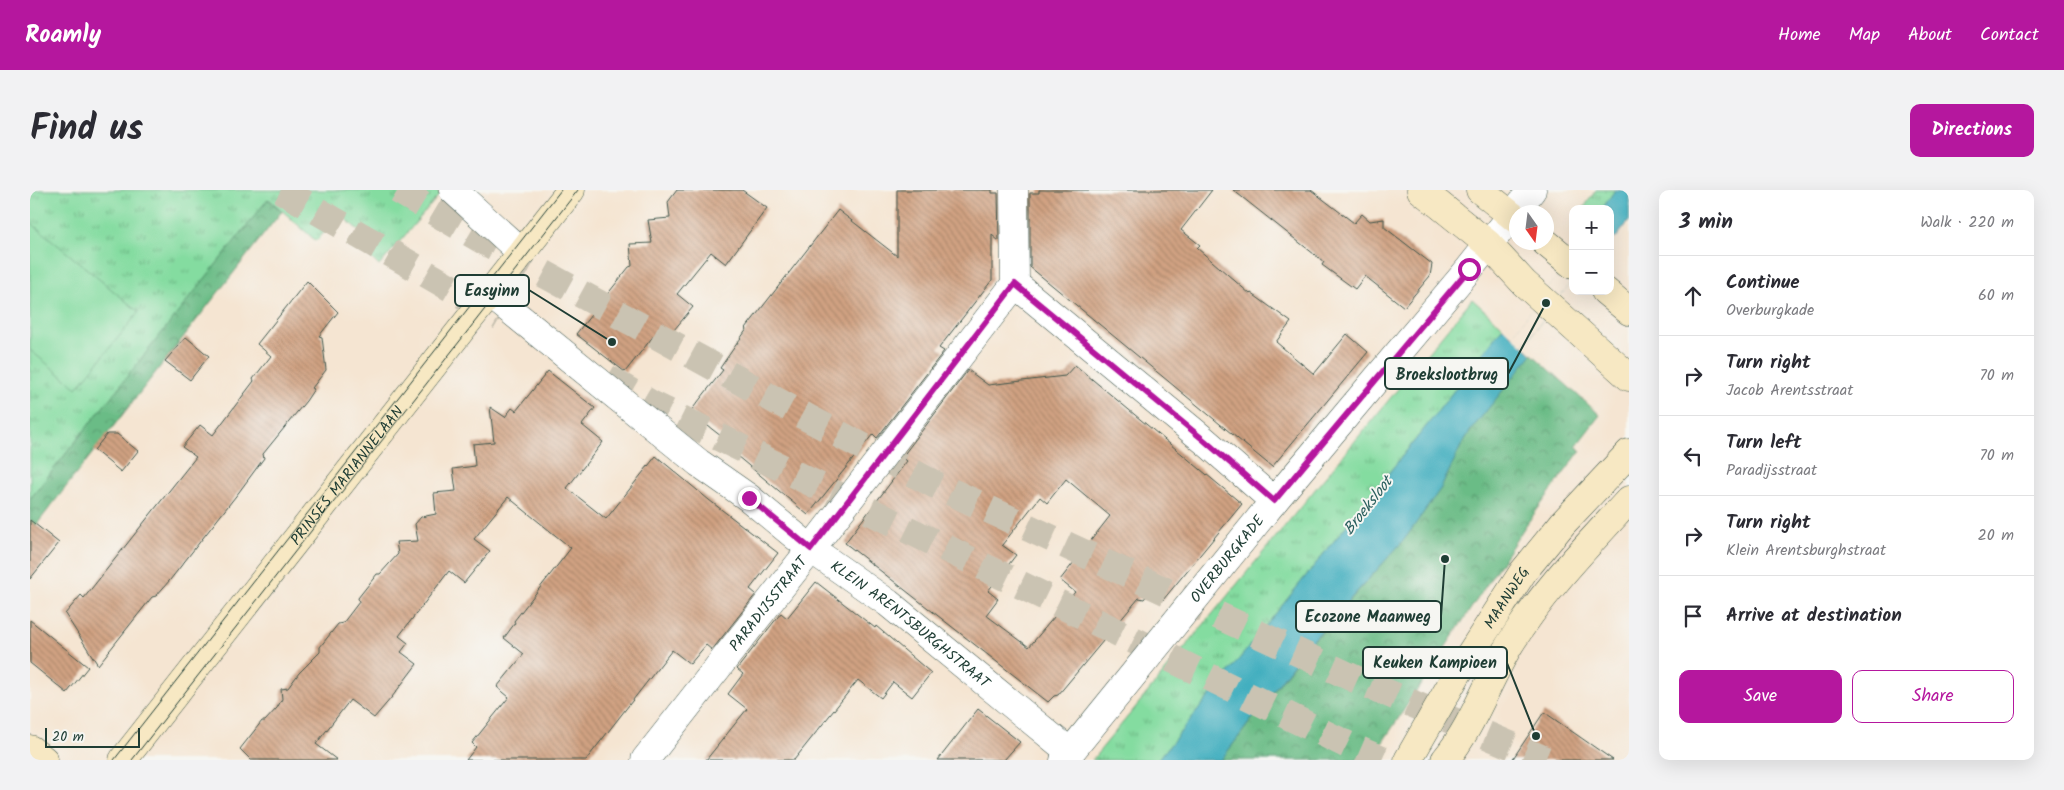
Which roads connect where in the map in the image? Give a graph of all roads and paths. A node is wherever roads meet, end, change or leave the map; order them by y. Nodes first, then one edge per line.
1 (452, 190) edge
2 (571, 190) edge
3 (1014, 190) edge
4 (1420, 190) edge
5 (1480, 190) edge
6 (1532, 190) edge
7 (1522, 205) edge
8 (1509, 213) edge
9 (1509, 222) edge
10 (1488, 244) junction
11 (1554, 249) edge
12 (522, 253) junction
13 (1569, 261) edge
14 (1015, 284) junction
15 (489, 293) junction
16 (1610, 295) edge
17 (1629, 311) edge
18 (1629, 377) edge
19 (1629, 453) edge
20 (1629, 500) edge
21 (1274, 501) junction
22 (811, 549) junction
23 (30, 749) edge
24 (1067, 756) edge
25 (44, 760) edge
26 (123, 760) edge
27 (645, 760) edge
28 (1408, 760) edge
29 (1445, 760) edge

1 - 12 street
2 - 12 street, PRINSES MARIANNELAAN
3 - 14 street
4 - 10 street
5 - 8 street
6 - 7 street, OVERBURGKADE
9 - 10 street, OVERBURGKADE
10 - 18 street
10 - 21 street, OVERBURGKADE
11 - 13 street
12 - 15 street, PRINSES MARIANNELAAN
14 - 21 street
14 - 22 street, PARADIJSSTRAAT
15 - 22 street, KLEIN ARENTSBURGHSTRAAT
15 - 26 street, PRINSES MARIANNELAAN
16 - 17 street
19 - 28 street, MAANWEG
20 - 29 street, MAANWEG
21 - 24 street, OVERBURGKADE
22 - 24 street, KLEIN ARENTSBURGHSTRAAT
22 - 27 street, PARADIJSSTRAAT
23 - 25 street

